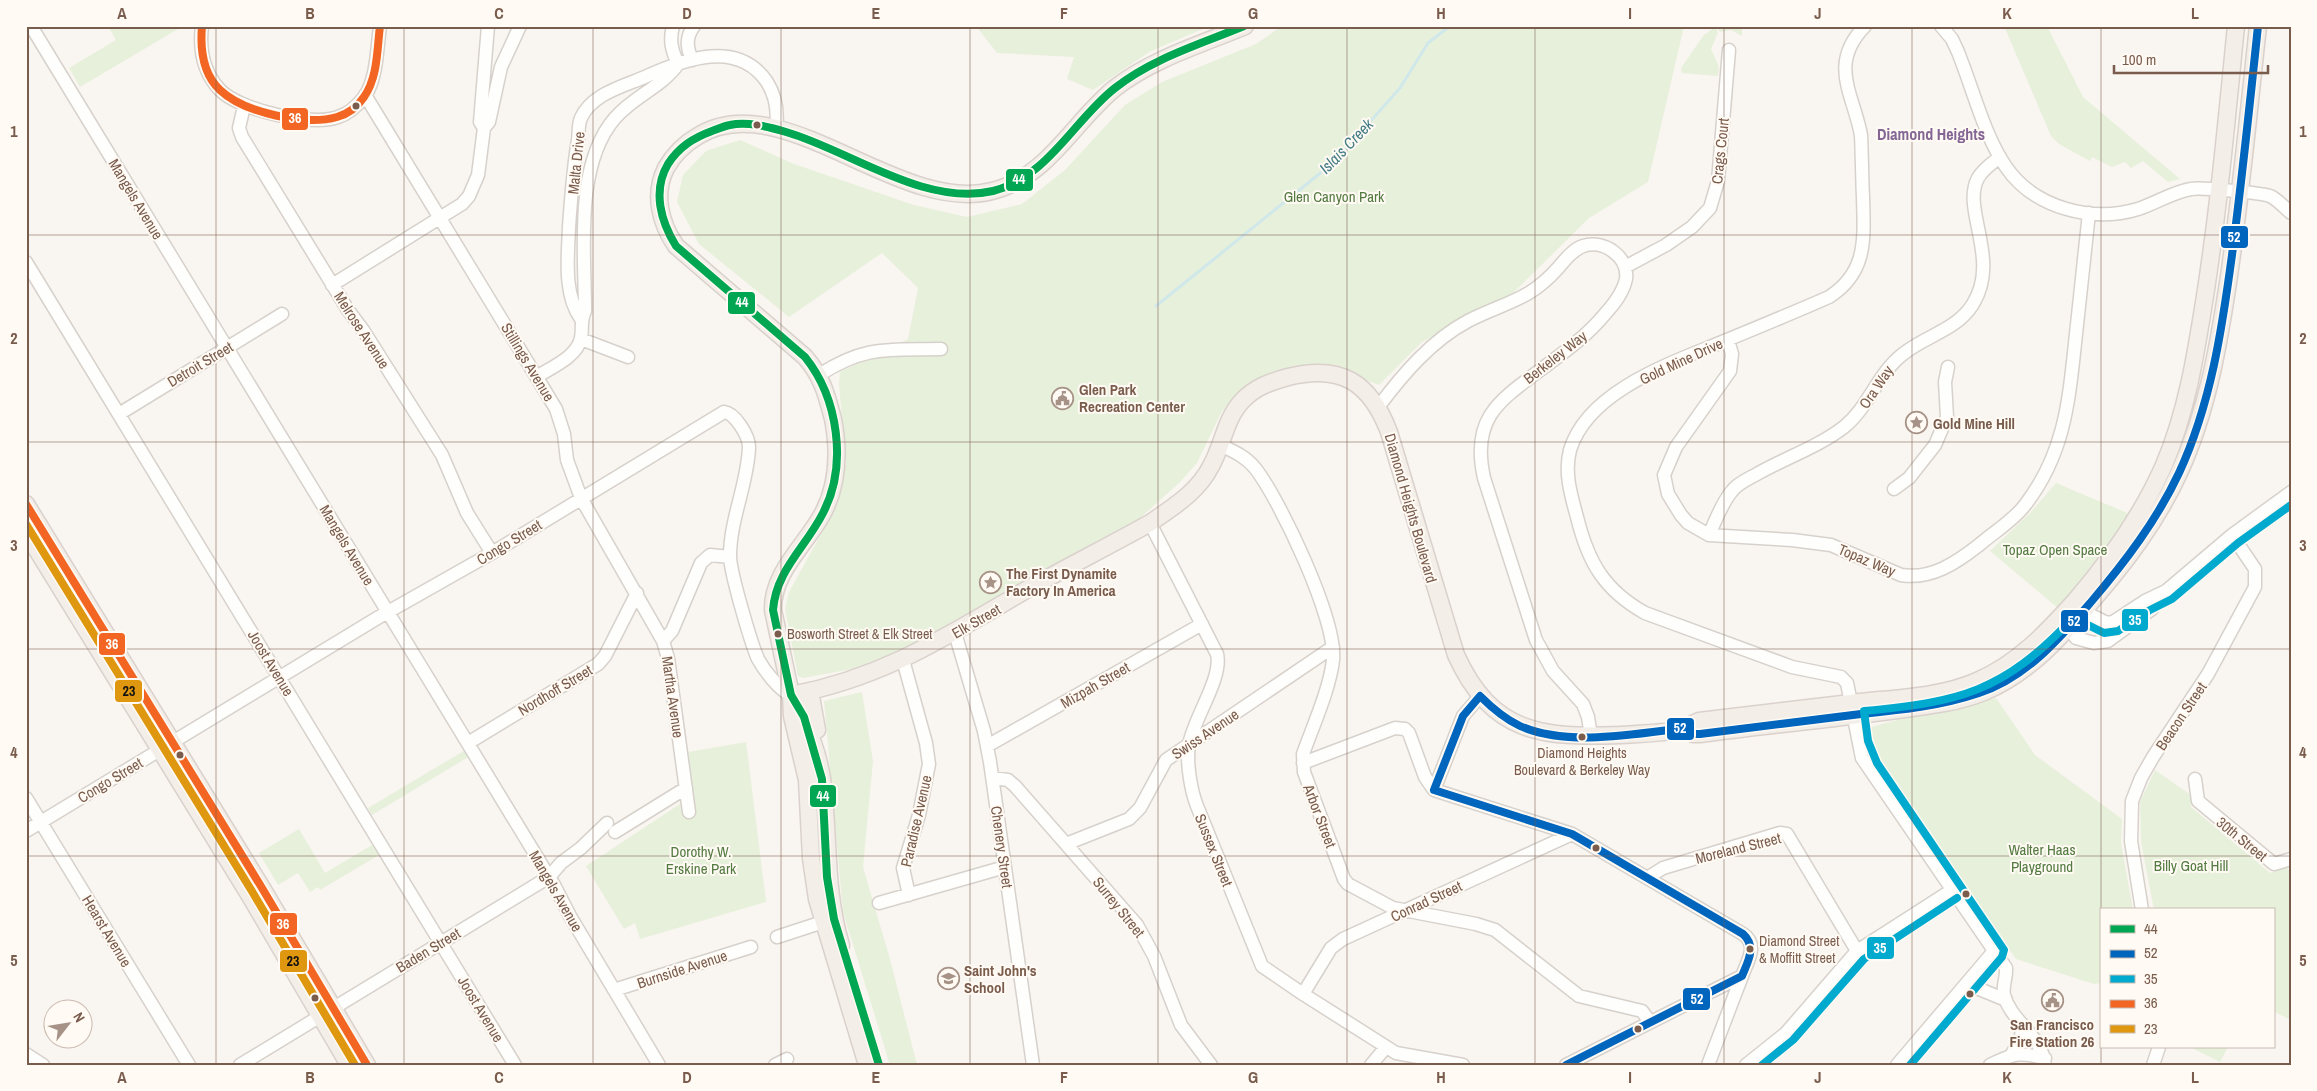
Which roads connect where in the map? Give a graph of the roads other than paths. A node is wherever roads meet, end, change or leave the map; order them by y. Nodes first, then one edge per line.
1 (31, 26) edge
2 (202, 26) edge
3 (380, 26) edge
4 (488, 26) edge
5 (520, 26) edge
6 (673, 26) edge
7 (694, 26) edge
8 (1245, 26) edge
9 (1865, 26) edge
10 (1941, 26) edge
11 (2236, 26) edge
12 (2258, 26) edge
13 (1729, 50) dead end
14 (692, 60) junction
15 (678, 64) junction
16 (366, 95) junction
17 (244, 106) junction
18 (484, 128) junction
19 (776, 129) junction
20 (2000, 158) junction
21 (2219, 190) junction
22 (2240, 193) junction
23 (2089, 213) junction
24 (2291, 213) edge
25 (441, 219) junction
26 (26, 262) edge
27 (1625, 267) junction
28 (332, 285) junction
29 (282, 314) dead end
30 (581, 319) junction
31 (581, 339) junction
32 (1728, 340) junction
33 (226, 348) junction
34 (941, 349) dead end
35 (628, 357) dead end
36 (1948, 367) dead end
37 (819, 375) junction
38 (538, 376) junction
39 (1379, 406) junction
40 (118, 414) junction
41 (1220, 445) junction
42 (1894, 489) dead end
43 (2291, 492) edge
44 (581, 498) junction
45 (26, 504) edge
46 (1150, 523) junction
47 (26, 532) edge
48 (1709, 535) junction
49 (2232, 535) junction
50 (492, 553) junction
51 (730, 557) junction
52 (2166, 590) junction
53 (637, 593) junction
54 (2067, 610) junction
55 (2083, 611) junction
56 (389, 613) junction
57 (1202, 624) junction
58 (2069, 628) junction
59 (955, 633) junction
60 (663, 641) junction
61 (1333, 647) junction
62 (903, 660) junction
63 (279, 678) junction
64 (810, 691) junction
65 (791, 695) junction
66 (1480, 696) junction
67 (1854, 709) junction
68 (1590, 736) junction
69 (468, 743) junction
70 (166, 746) junction
71 (987, 746) junction
72 (1188, 746) junction
73 (1303, 763) junction
74 (993, 778) junction
75 (822, 779) junction
76 (2195, 779) dead end
77 (686, 788) junction
78 (1434, 790) junction
79 (26, 798) edge
80 (689, 812) dead end
81 (41, 822) junction
82 (26, 831) edge
83 (1572, 834) junction
84 (1066, 844) junction
85 (2291, 860) edge
86 (1005, 867) junction
87 (549, 877) junction
88 (1647, 878) junction
89 (1952, 890) junction
90 (909, 895) junction
91 (879, 904) dead end
92 (2142, 908) edge
93 (1403, 910) junction
94 (823, 922) junction
95 (777, 936) dead end
96 (441, 943) junction
97 (750, 947) dead end
98 (1857, 951) junction
99 (1994, 951) junction
100 (1742, 976) junction
101 (1967, 984) junction
102 (614, 990) junction
103 (1303, 994) junction
104 (2006, 1000) junction
105 (326, 1012) junction
106 (1650, 1022) junction
107 (2022, 1024) junction
108 (1386, 1047) junction
109 (2159, 1048) edge
110 (26, 1054) edge
111 (2012, 1054) junction
112 (787, 1059) dead end
113 (2045, 1061) edge
114 (42, 1065) edge
115 (189, 1065) edge
116 (240, 1065) edge
117 (349, 1065) edge
118 (367, 1065) edge
119 (515, 1065) edge
120 (659, 1065) edge
121 (775, 1065) edge
122 (867, 1065) edge
123 (879, 1065) edge
124 (1033, 1065) edge
125 (1211, 1065) edge
126 (1371, 1065) edge
127 (1463, 1065) edge
128 (1566, 1065) edge
129 (1708, 1065) edge
130 (1746, 1065) edge
131 (1897, 1065) edge
132 (1990, 1065) edge
133 (2153, 1065) edge

1 - 33 street, Mangels Avenue
2 - 17 street
3 - 16 street
4 - 18 street
5 - 18 street
6 - 15 street
7 - 14 street
8 - 19 main road
9 - 32 street, Gold Mine Drive
10 - 20 street
11 - 21 main road, Diamond Heights Boulevard
12 - 22 main road, Diamond Heights Boulevard
13 - 27 street, Crags Court
14 - 15 street, Malta Drive
14 - 19 street, Malta Drive
15 - 30 street, Malta Drive
15 - 30 street, Malta Drive
16 - 17 street
16 - 25 street, Stillings Avenue
17 - 28 street, Melrose Avenue
18 - 25 street
19 - 37 main road
20 - 23 street
20 - 48 street, Ora Way
21 - 22 street
21 - 23 street
21 - 54 main road, Diamond Heights Boulevard
22 - 24 street
22 - 55 main road, Diamond Heights Boulevard
23 - 48 street, Topaz Way
25 - 28 street
25 - 38 street, Stillings Avenue
26 - 40 street, Joost Avenue
27 - 39 street
27 - 68 street, Berkeley Way
28 - 50 street, Melrose Avenue
29 - 33 street, Detroit Street
30 - 31 street, Malta Drive
31 - 35 street
31 - 38 street
32 - 48 street, Topaz Way
32 - 67 street, Gold Mine Drive
33 - 40 street, Detroit Street
33 - 56 street, Mangels Avenue
34 - 37 street
36 - 42 street
37 - 65 main road
38 - 44 street, Stillings Avenue
39 - 41 main road, Diamond Heights Boulevard
39 - 66 main road, Diamond Heights Boulevard
40 - 63 street, Joost Avenue
41 - 46 main road, Diamond Heights Boulevard
41 - 61 street, Arbor Street
43 - 49 street
44 - 50 street, Congo Street
44 - 51 street, Congo Street
44 - 53 street, Stillings Avenue
45 - 70 main road
46 - 57 street, Sussex Street
46 - 59 main road, Elk Street
47 - 70 main road
49 - 52 street
49 - 92 street, Beacon Street
50 - 56 street, Congo Street
51 - 60 street, Martha Avenue
51 - 65 street, Congo Street
52 - 55 street
52 - 58 street
53 - 60 street, Stillings Avenue
53 - 69 street, Nordhoff Street
54 - 55 street
54 - 58 street
54 - 67 main road, Diamond Heights Boulevard
55 - 58 main road, Diamond Heights Boulevard
56 - 63 street, Congo Street
56 - 69 street, Mangels Avenue
57 - 71 street, Mizpah Street
57 - 72 street, Sussex Street
58 - 67 main road, Diamond Heights Boulevard
59 - 62 main road, Elk Street
59 - 71 street, Chenery Street
60 - 77 street, Martha Avenue
61 - 72 street, Swiss Avenue
61 - 73 street, Arbor Street
62 - 64 main road, Elk Street
62 - 90 street, Paradise Avenue
63 - 70 street, Congo Street
63 - 96 street, Joost Avenue
64 - 65 main road, Elk Street
64 - 75 main road
65 - 75 main road
65 - 94 main road
66 - 68 main road, Diamond Heights Boulevard
66 - 78 street
67 - 68 main road, Diamond Heights Boulevard
67 - 89 street
69 - 87 street, Mangels Avenue
70 - 81 street, Congo Street
70 - 105 main road
71 - 74 street, Chenery Street
72 - 84 street, Swiss Avenue
72 - 103 street, Sussex Street
73 - 78 street
73 - 93 street, Arbor Street
74 - 84 street, Surrey Street
74 - 86 street, Chenery Street
75 - 123 main road
76 - 85 street, 30th Street
77 - 80 street, Martha Avenue
77 - 87 street, Baden Street
78 - 83 street
79 - 81 street, Hearst Avenue
81 - 82 street, Congo Street
81 - 115 street, Hearst Avenue
83 - 88 street
83 - 93 street, Conrad Street
84 - 125 street, Surrey Street
86 - 90 street
86 - 124 street, Chenery Street
87 - 96 street, Baden Street
87 - 102 street, Mangels Avenue
88 - 98 street, Moreland Street
88 - 100 street
89 - 98 street
89 - 99 street
90 - 91 street
93 - 103 street, Conrad Street
93 - 106 street, Arbor Street
94 - 95 street
94 - 122 main road
96 - 105 street, Baden Street
96 - 119 street, Joost Avenue
97 - 102 street, Burnside Avenue
98 - 130 street
99 - 101 street
99 - 104 street
100 - 106 street
100 - 129 street
101 - 104 street
101 - 131 street
102 - 120 street, Mangels Avenue
103 - 108 street, Sussex Street
104 - 107 street
105 - 116 street, Baden Street
105 - 117 main road
105 - 118 main road
106 - 128 street
107 - 111 street
107 - 113 street
108 - 126 street
108 - 127 street, Sussex Street
109 - 133 street
110 - 114 street
111 - 113 street
111 - 132 street
112 - 121 street

